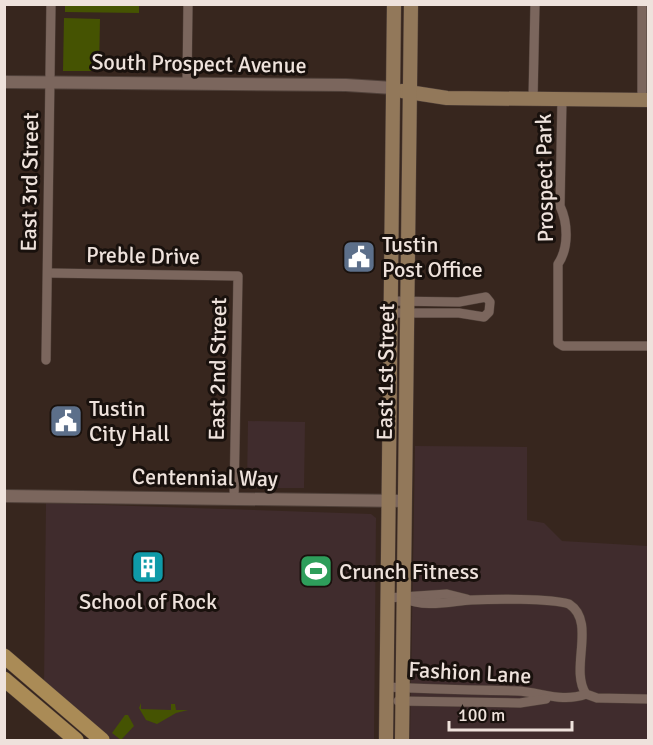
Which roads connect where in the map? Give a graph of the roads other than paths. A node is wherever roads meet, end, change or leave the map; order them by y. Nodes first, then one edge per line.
1 (51, 4) edge
2 (188, 4) edge
3 (394, 4) edge
4 (411, 4) edge
5 (535, 4) edge
6 (642, 4) edge
7 (4, 82) edge
8 (50, 82) junction
9 (187, 83) junction
10 (393, 88) junction
11 (410, 92) junction
12 (533, 99) junction
13 (562, 99) junction
14 (645, 100) edge
15 (48, 273) junction
16 (238, 276) joint
17 (391, 307) junction
18 (407, 307) junction
19 (648, 346) edge
20 (46, 360) dead end
21 (4, 496) edge
22 (234, 498) junction
23 (388, 501) junction
24 (405, 501) junction
25 (387, 598) junction
26 (404, 598) junction
27 (4, 656) edge
28 (4, 679) edge
29 (386, 694) junction
30 (402, 694) junction
31 (586, 694) junction
32 (648, 699) edge
33 (76, 741) edge
34 (102, 741) edge
35 (386, 741) edge
36 (402, 741) edge

1 - 8 street, East 3rd Street
2 - 9 street
3 - 10 main road, East 1st Street
4 - 11 main road, East 1st Street
5 - 12 street
6 - 14 street
7 - 8 street, South Prospect Avenue
8 - 9 street, South Prospect Avenue
8 - 15 street, East 3rd Street
9 - 10 street, South Prospect Avenue
10 - 11 main road
10 - 17 main road, East 1st Street
11 - 12 main road
11 - 18 main road, East 1st Street
12 - 13 main road
13 - 14 main road
13 - 19 street, Prospect Park
15 - 16 street, Preble Drive
15 - 20 street, East 3rd Street
16 - 22 street, East 2nd Street
17 - 18 street
17 - 23 main road, East 1st Street
18 - 18 street
18 - 24 main road, East 1st Street
21 - 22 street, Centennial Way
22 - 23 street, Centennial Way
23 - 24 street, Centennial Way
23 - 25 main road, East 1st Street
24 - 26 main road, East 1st Street
25 - 26 street
25 - 29 main road, East 1st Street
26 - 30 main road, East 1st Street
26 - 31 street
27 - 34 main road
28 - 33 main road
29 - 30 street, Fashion Lane
29 - 35 main road, East 1st Street
30 - 31 street, Fashion Lane
30 - 36 main road, East 1st Street
31 - 32 street, Fashion Lane

